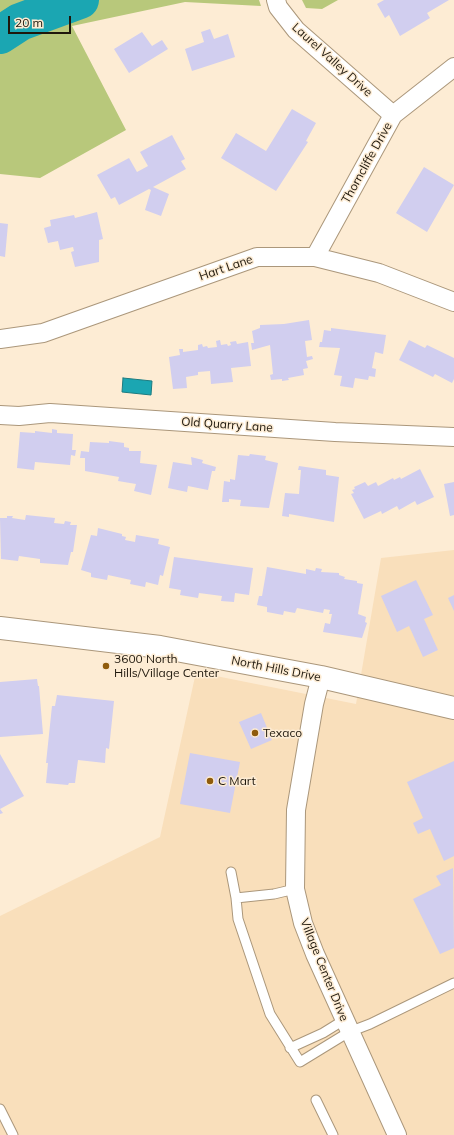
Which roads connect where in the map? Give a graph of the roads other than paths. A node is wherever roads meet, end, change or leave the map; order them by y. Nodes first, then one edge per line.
1 (276, 0) edge
2 (454, 67) edge
3 (393, 115) junction
4 (315, 257) junction
5 (454, 302) edge
6 (0, 338) edge
7 (0, 415) edge
8 (454, 436) edge
9 (0, 628) edge
10 (321, 677) junction
11 (454, 708) edge
12 (231, 872) dead end
13 (295, 889) junction
14 (236, 898) junction
15 (454, 984) edge
16 (346, 1026) junction
17 (290, 1048) junction
18 (316, 1100) dead end
19 (0, 1109) edge
20 (394, 1134) edge
21 (13, 1135) edge
22 (333, 1135) edge

1 - 3 street, Laurel Valley Drive
2 - 3 street, Thorncliffe Drive
3 - 4 street, Thorncliffe Drive
4 - 5 street, Hart Lane
4 - 6 street, Hart Lane
7 - 8 street, Old Quarry Lane
9 - 10 street, North Hills Drive
10 - 11 street, North Hills Drive
10 - 13 street, Village Center Drive
12 - 14 lane
13 - 14 lane
13 - 16 street, Village Center Drive
14 - 17 lane
15 - 16 lane
16 - 17 lane
16 - 17 lane
16 - 20 street, Village Center Drive
18 - 22 lane
19 - 21 lane

